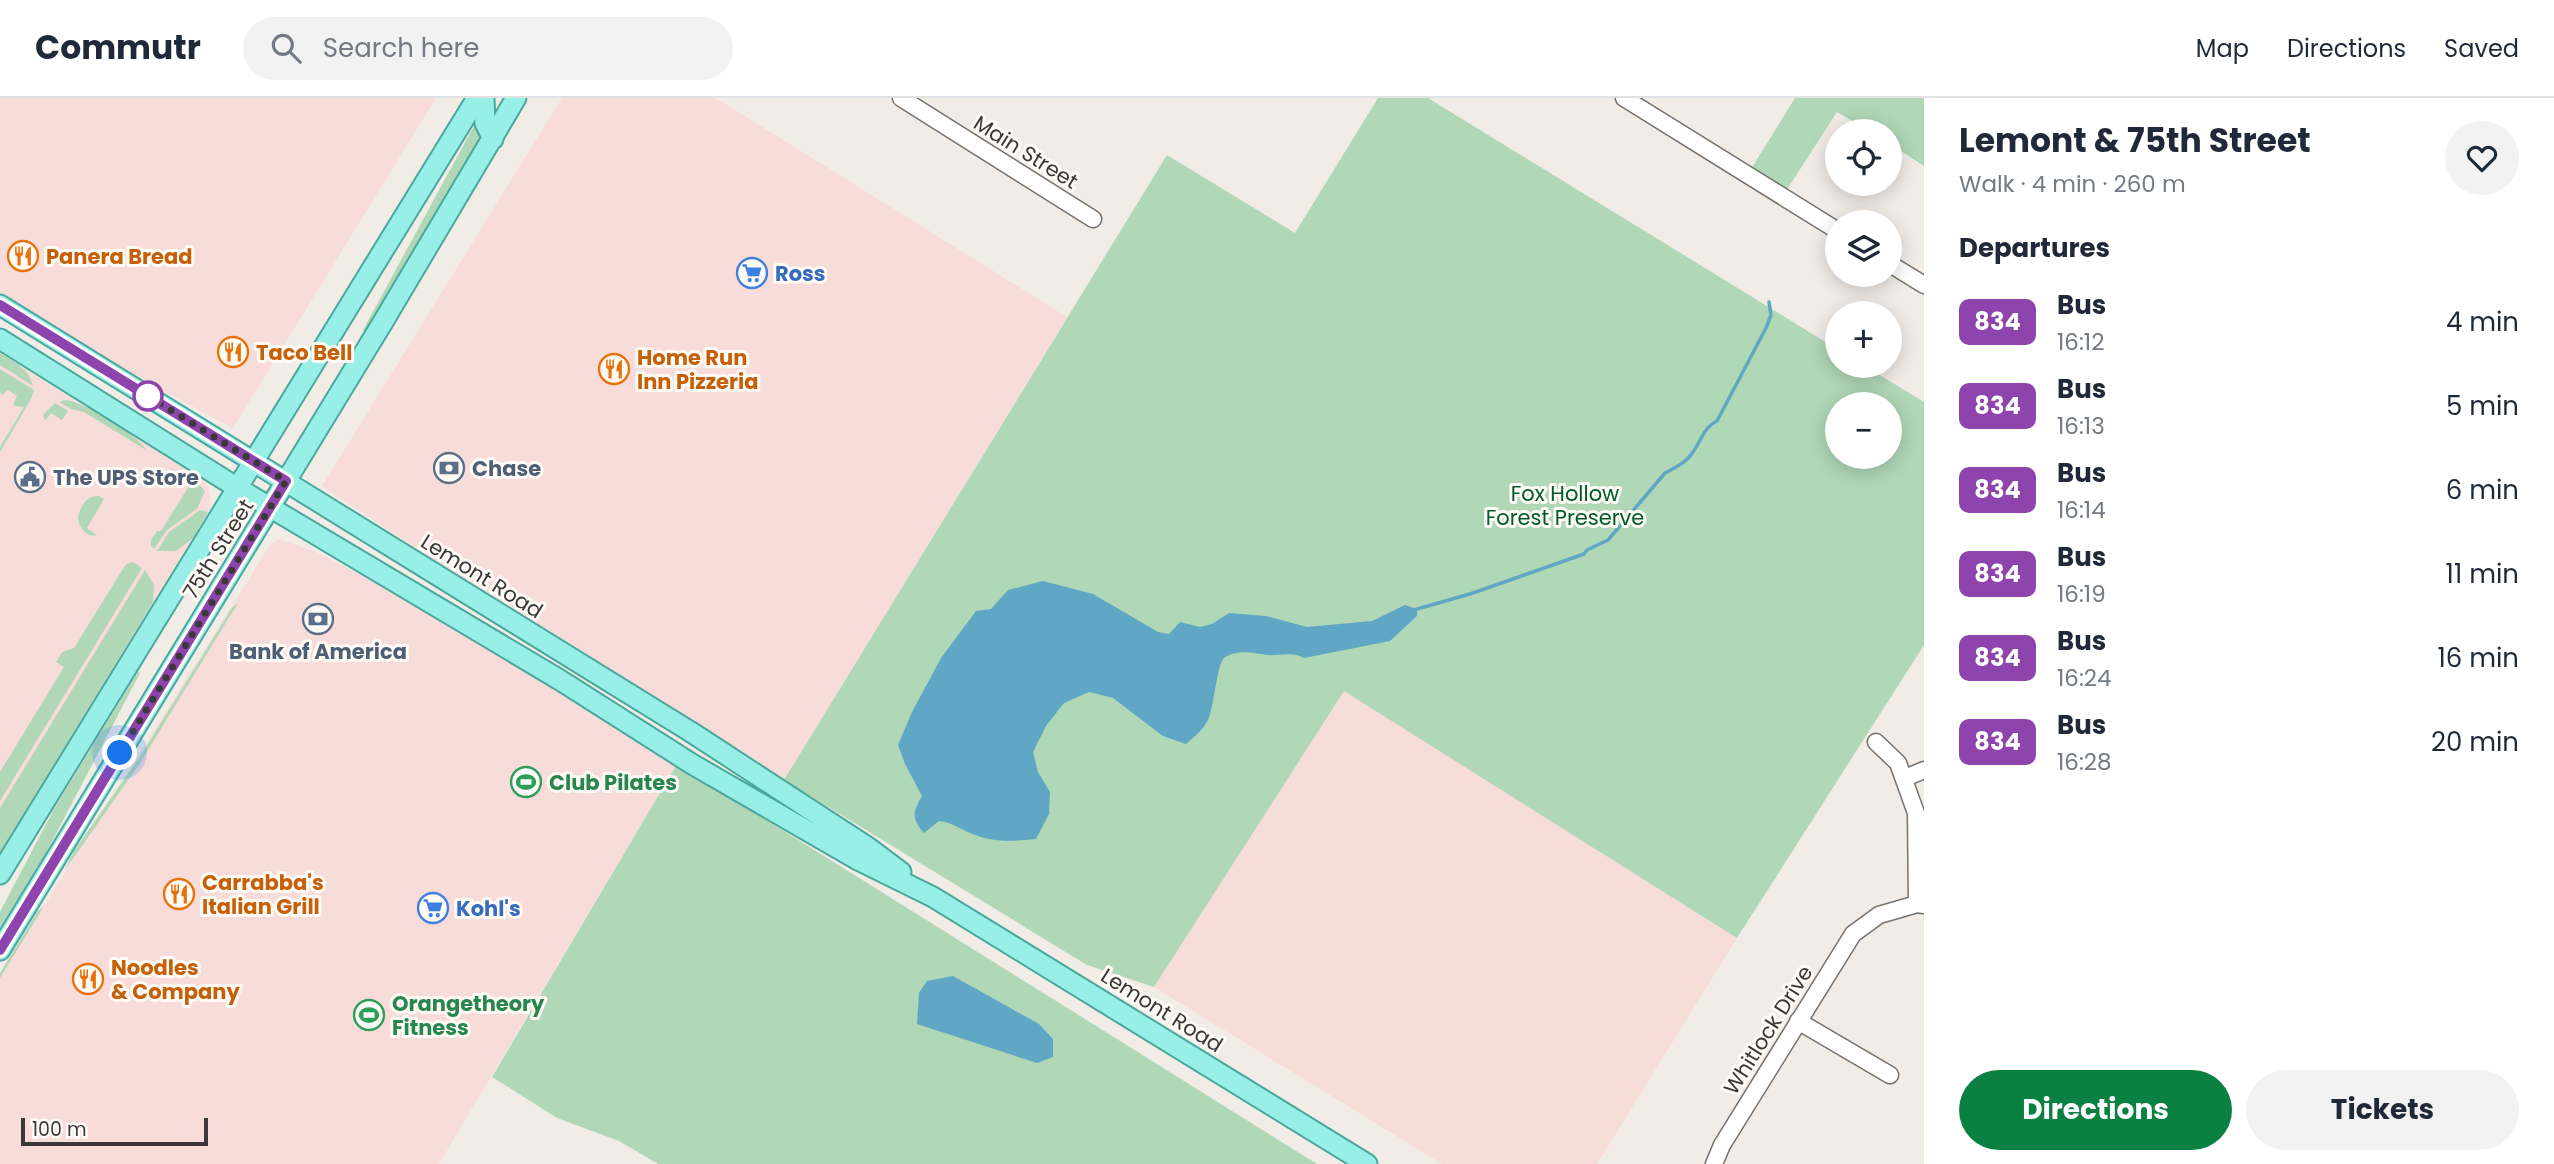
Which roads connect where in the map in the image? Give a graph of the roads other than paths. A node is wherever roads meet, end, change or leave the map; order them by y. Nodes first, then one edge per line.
1 (477, 98) edge
2 (484, 98) edge
3 (516, 98) edge
4 (901, 98) edge
5 (1624, 98) edge
6 (493, 139) junction
7 (1093, 219) dead end
8 (1825, 223) edge
9 (1902, 271) edge
10 (1924, 285) edge
11 (0, 305) edge
12 (0, 339) edge
13 (253, 461) junction
14 (286, 481) junction
15 (236, 487) junction
16 (271, 506) junction
17 (1876, 742) dead end
18 (1924, 770) edge
19 (1905, 778) junction
20 (1920, 812) edge
21 (0, 874) edge
22 (933, 897) junction
23 (1921, 904) edge
24 (0, 950) edge
25 (1798, 1021) junction
26 (1890, 1075) dead end
27 (1367, 1164) edge
28 (1714, 1164) edge

1 - 13 main road, 75th Street
2 - 6 main road
3 - 6 main road, 75th Street
4 - 7 street, Main Street
5 - 8 street
6 - 14 main road, 75th Street
9 - 10 street
11 - 13 main road, Lemont Road
12 - 15 main road, Lemont Road
13 - 14 main road, Lemont Road
13 - 15 main road, 75th Street
14 - 16 main road, 75th Street
14 - 22 main road, Lemont Road
15 - 16 main road, Lemont Road
15 - 21 main road, 75th Street
16 - 22 main road, Lemont Road
16 - 24 main road, 75th Street
17 - 19 street
18 - 19 street
19 - 20 street
20 - 23 street
22 - 27 main road, Lemont Road
23 - 25 street, Whitlock Drive
25 - 26 street
25 - 28 street, Whitlock Drive

